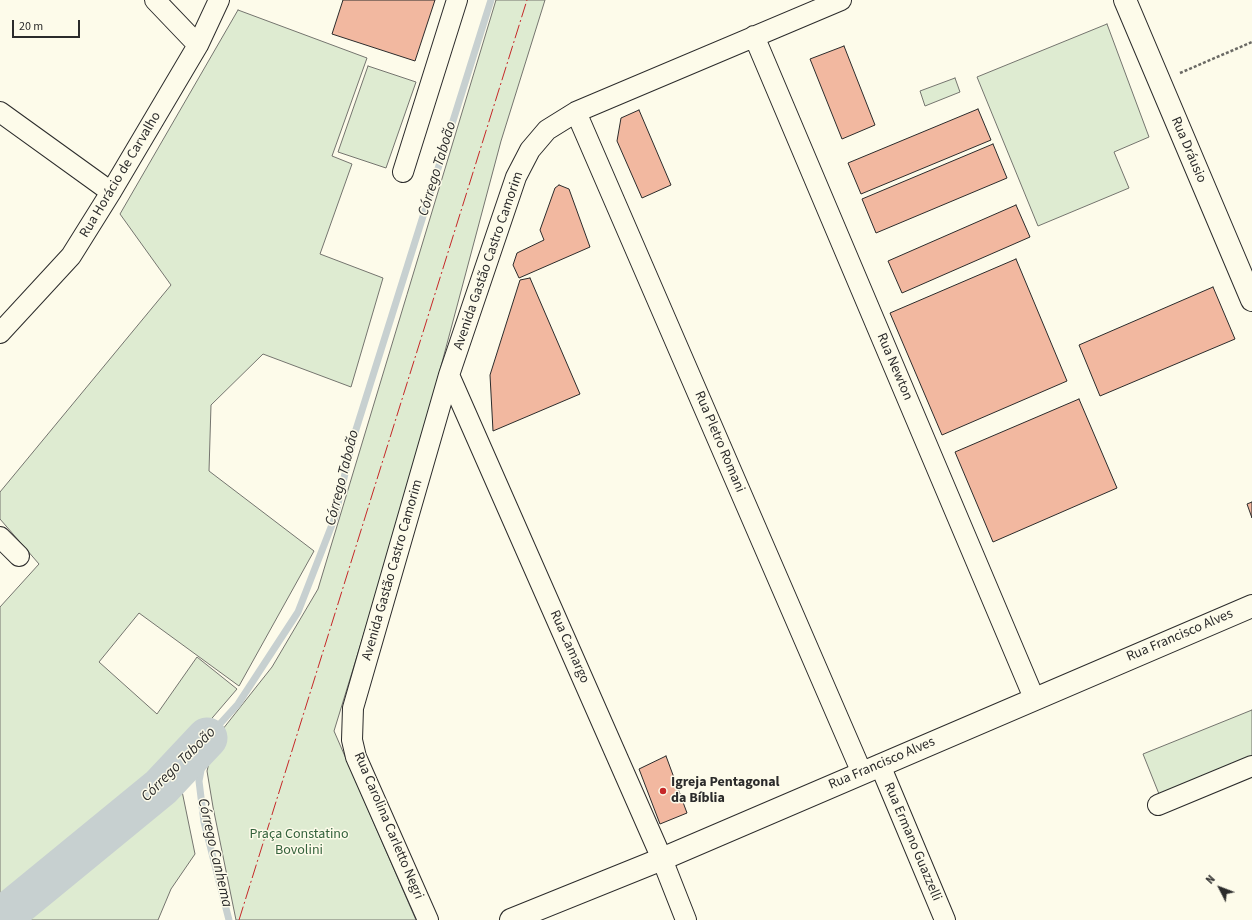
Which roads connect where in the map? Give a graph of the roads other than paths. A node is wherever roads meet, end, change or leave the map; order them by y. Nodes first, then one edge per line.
1 (155, 0) edge
2 (219, 0) edge
3 (457, 0) edge
4 (841, 0) edge
5 (1125, 0) edge
6 (754, 36) junction
7 (198, 45) junction
8 (0, 112) edge
9 (576, 112) junction
10 (402, 172) dead end
11 (112, 192) junction
12 (1252, 300) edge
13 (0, 333) edge
14 (449, 375) junction
15 (0, 537) edge
16 (19, 556) dead end
17 (1252, 606) edge
18 (1034, 698) junction
19 (353, 708) joint
20 (1252, 766) edge
21 (871, 769) junction
22 (1158, 805) dead end
23 (662, 859) junction
24 (428, 920) edge
25 (511, 920) edge
26 (686, 920) edge
27 (945, 920) edge

1 - 7 street
2 - 7 street, Rua Horácio de Carvalho
3 - 10 street
4 - 6 street, Avenida Gastão Castro Camorim
5 - 12 street, Rua Dráusio
6 - 9 street, Avenida Gastão Castro Camorim
6 - 18 street, Rua Newton
7 - 11 street, Rua Horácio de Carvalho
8 - 11 street
9 - 14 street, Avenida Gastão Castro Camorim
9 - 21 street, Rua Pletro Romani
11 - 13 street, Rua Horácio de Carvalho
14 - 19 street, Avenida Gastão Castro Camorim
14 - 23 street, Rua Camargo
15 - 16 street
17 - 18 street, Rua Francisco Alves
18 - 21 street, Rua Francisco Alves
19 - 24 street, Rua Carolina Carletto Negri
20 - 22 street
21 - 23 street, Rua Francisco Alves
21 - 27 street, Rua Ermano Guazzelli
23 - 25 street, Rua Francisco Alves
23 - 26 street, Rua Camargo

